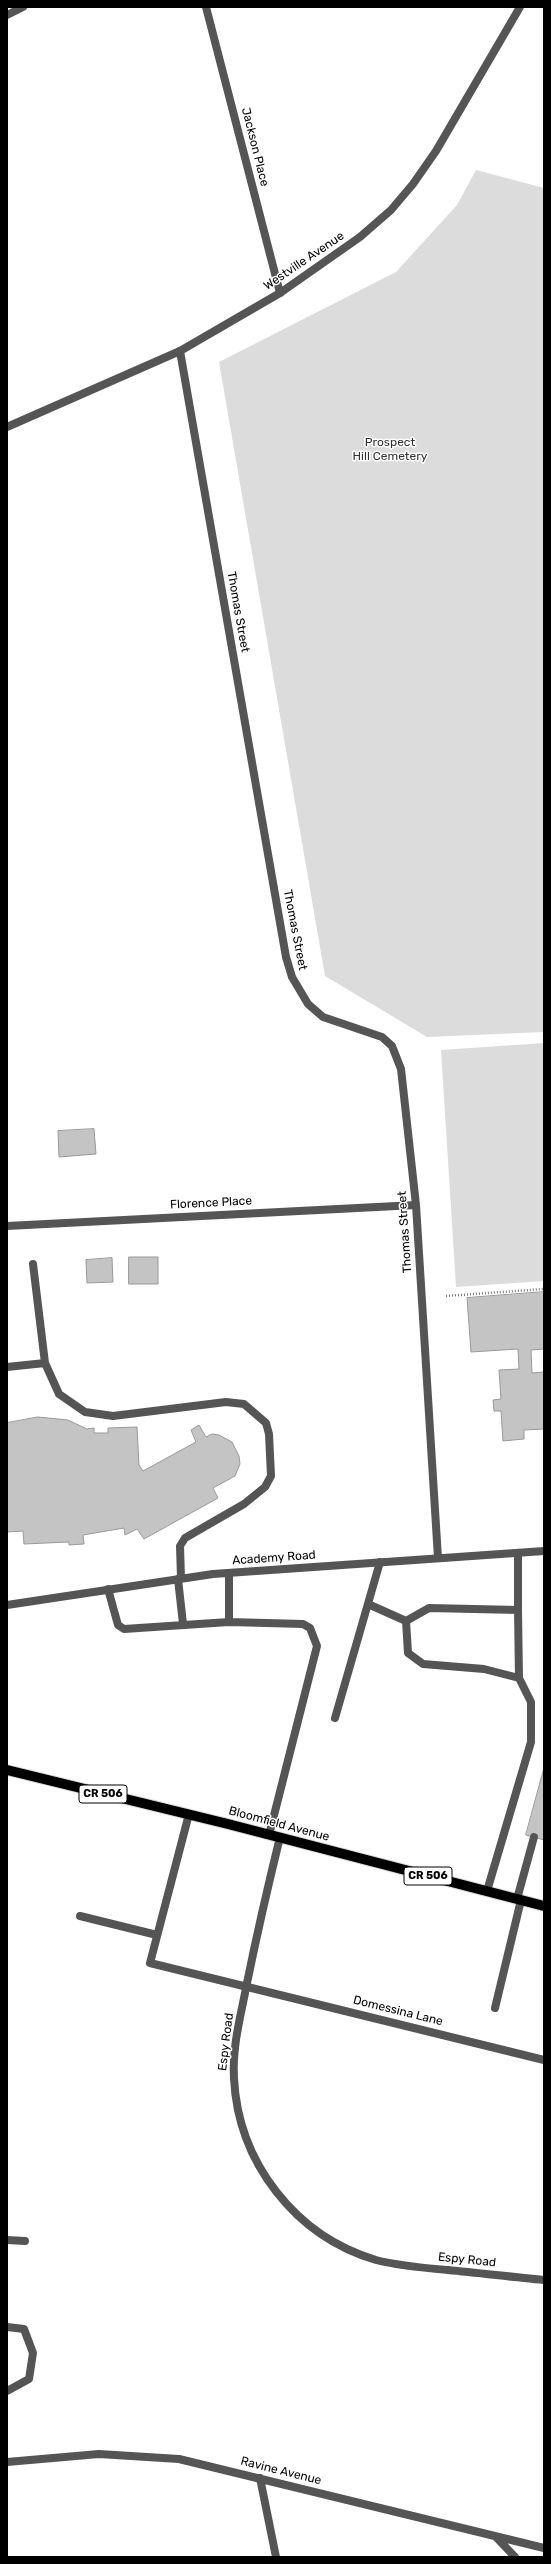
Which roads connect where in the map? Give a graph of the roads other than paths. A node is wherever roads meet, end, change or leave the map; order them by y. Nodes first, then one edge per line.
1 (23, 7) edge
2 (206, 7) edge
3 (520, 7) edge
4 (7, 15) edge
5 (280, 293) junction
6 (180, 351) junction
7 (7, 427) edge
8 (416, 1205) junction
9 (7, 1226) edge
10 (33, 1264) dead end
11 (45, 1363) junction
12 (7, 1367) edge
13 (544, 1551) edge
14 (518, 1553) junction
15 (438, 1558) junction
16 (380, 1562) junction
17 (229, 1573) junction
18 (180, 1579) junction
19 (108, 1590) junction
20 (7, 1604) edge
21 (368, 1604) junction
22 (518, 1610) junction
23 (406, 1621) junction
24 (229, 1622) junction
25 (184, 1624) junction
26 (519, 1678) junction
27 (335, 1718) dead end
28 (7, 1770) edge
29 (189, 1814) junction
30 (269, 1835) junction
31 (280, 1837) junction
32 (534, 1837) dead end
33 (487, 1891) junction
34 (519, 1900) junction
35 (544, 1906) edge
36 (80, 1916) dead end
37 (157, 1935) junction
38 (247, 1987) junction
39 (495, 2008) dead end
40 (544, 2060) edge
41 (7, 2240) edge
42 (25, 2241) dead end
43 (544, 2280) edge
44 (7, 2327) edge
45 (7, 2390) edge
46 (7, 2462) edge
47 (260, 2478) junction
48 (495, 2536) junction
49 (544, 2548) edge
50 (276, 2557) edge
51 (515, 2557) edge

1 - 4 street
2 - 5 street, Jackson Place
3 - 5 street, Westville Avenue
5 - 6 street, Westville Avenue
6 - 7 street, Westville Avenue
6 - 8 street, Thomas Street
8 - 9 street, Florence Place
8 - 15 street, Thomas Street
10 - 11 street
11 - 12 street
11 - 18 street
13 - 14 street, Academy Road
14 - 15 street, Academy Road
14 - 22 street
15 - 16 street, Academy Road
16 - 17 street, Academy Road
16 - 21 street
17 - 18 street, Academy Road
17 - 24 street
18 - 19 street, Academy Road
18 - 25 street
19 - 20 street, Academy Road
19 - 25 street
21 - 23 street
21 - 27 street
22 - 23 street
22 - 26 street
23 - 26 street
24 - 25 street
24 - 30 street
26 - 33 street
28 - 29 main road, Bloomfield Avenue / CR 506
29 - 30 main road, Bloomfield Avenue / CR 506
29 - 37 street
30 - 31 main road, Bloomfield Avenue / CR 506
31 - 33 main road, Bloomfield Avenue / CR 506
31 - 38 street, Espy Road
32 - 34 street
33 - 34 main road, Bloomfield Avenue / CR 506
34 - 35 main road, Bloomfield Avenue / CR 506
34 - 39 street
36 - 37 street
37 - 38 street, Domessina Lane
38 - 40 street, Domessina Lane
38 - 43 street, Espy Road
41 - 42 street
44 - 45 street
46 - 47 street, Ravine Avenue
47 - 48 street, Ravine Avenue
47 - 50 street
48 - 49 street, Ravine Avenue
48 - 51 street

